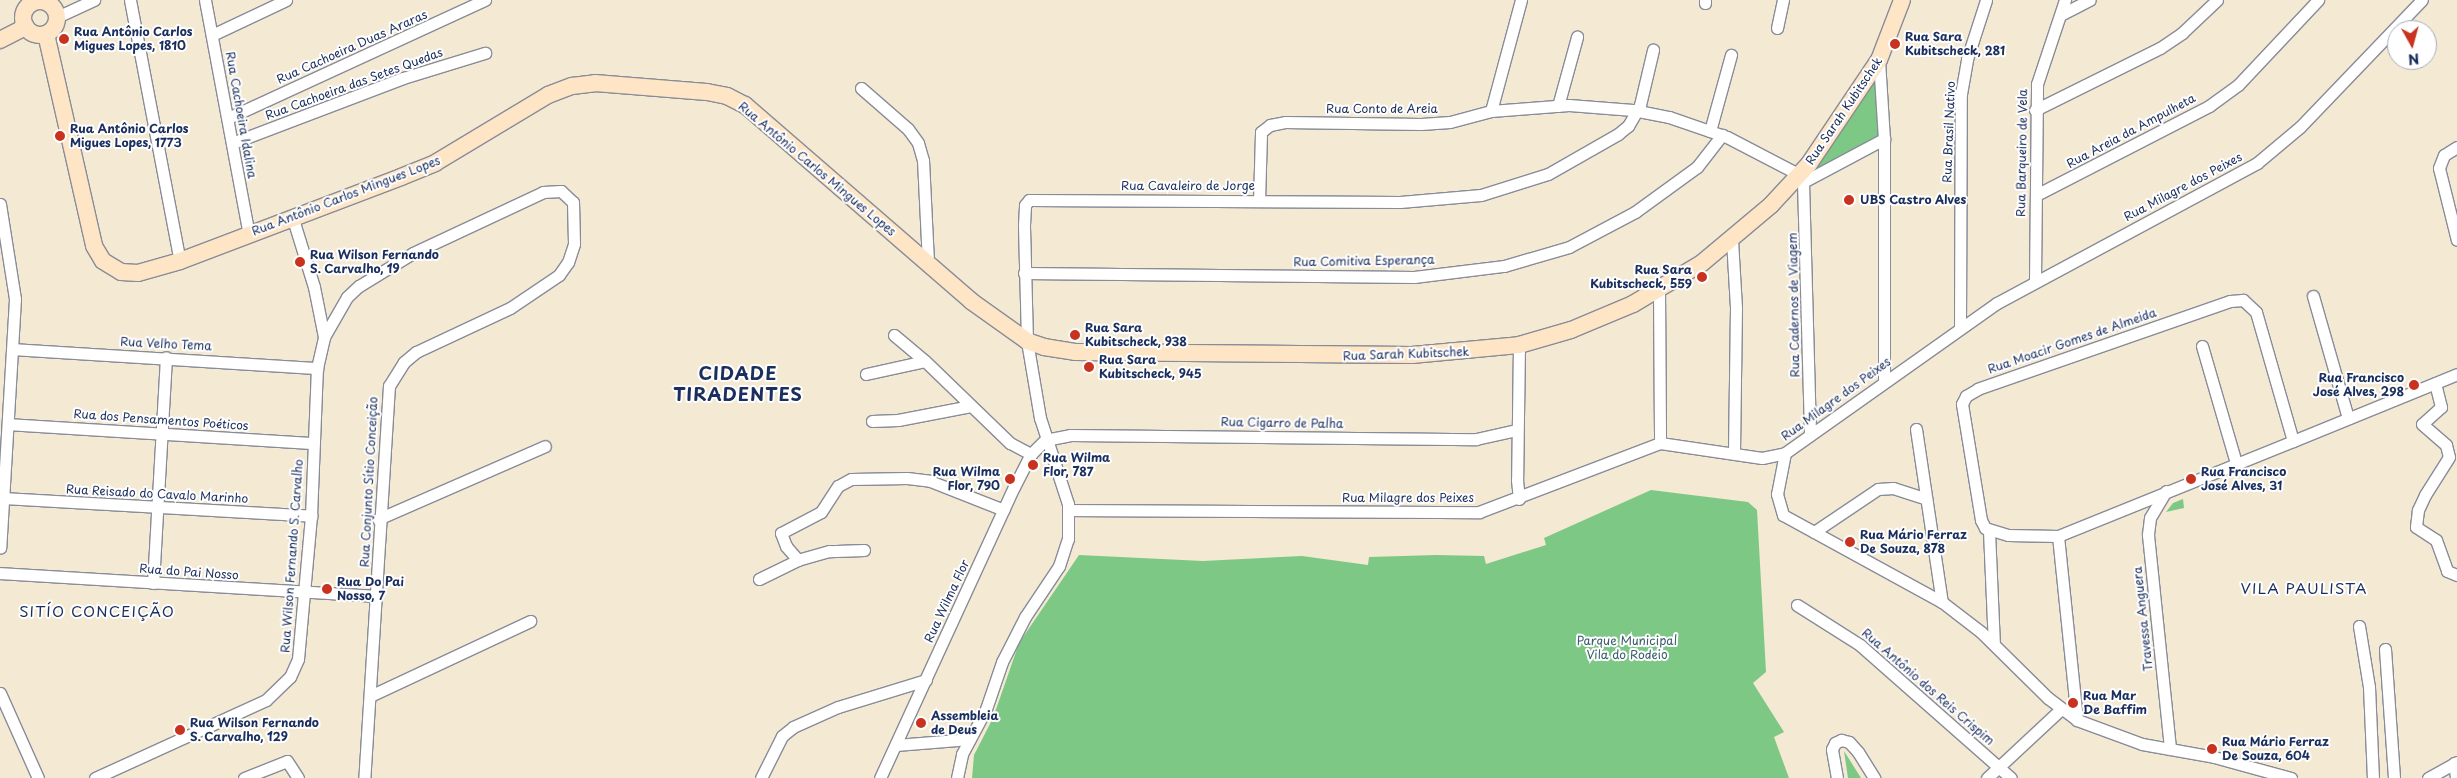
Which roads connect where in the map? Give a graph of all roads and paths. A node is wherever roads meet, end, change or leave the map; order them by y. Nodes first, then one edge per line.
1 (94, 0) edge
2 (130, 0) edge
3 (205, 0) edge
4 (286, 0) edge
5 (485, 0) edge
6 (1521, 0) edge
7 (1783, 0) edge
8 (1902, 0) edge
9 (1986, 0) edge
10 (2066, 0) edge
11 (2090, 0) edge
12 (2217, 0) edge
13 (2318, 0) edge
14 (2422, 0) edge
15 (38, 1) edge
16 (2062, 14) junction
17 (57, 17) junction
18 (26, 27) junction
19 (1777, 28) dead end
20 (46, 34) junction
21 (212, 34) junction
22 (1577, 37) dead end
23 (0, 40) edge
24 (1653, 50) dead end
25 (485, 53) dead end
26 (1731, 55) dead end
27 (1879, 60) junction
28 (861, 88) dead end
29 (1558, 106) junction
30 (1637, 110) junction
31 (2035, 110) junction
32 (1491, 111) junction
33 (228, 118) junction
34 (1710, 130) junction
35 (1722, 135) junction
36 (1884, 139) junction
37 (232, 143) junction
38 (2457, 147) edge
39 (1802, 178) junction
40 (2036, 195) junction
41 (1259, 201) junction
42 (0, 204) edge
43 (293, 219) junction
44 (249, 234) junction
45 (1732, 240) junction
46 (2457, 240) edge
47 (180, 261) junction
48 (928, 264) junction
49 (1024, 273) junction
50 (2035, 281) junction
51 (1659, 290) junction
52 (2313, 296) dead end
53 (1960, 327) junction
54 (894, 335) dead end
55 (324, 337) junction
56 (1027, 341) junction
57 (1519, 345) junction
58 (2202, 346) dead end
59 (13, 350) junction
60 (166, 356) junction
61 (925, 361) junction
62 (318, 368) junction
63 (866, 374) dead end
64 (2457, 374) edge
65 (1884, 381) junction
66 (2435, 383) junction
67 (971, 406) junction
68 (2348, 418) junction
69 (872, 421) dead end
70 (8, 424) junction
71 (1916, 429) dead end
72 (1517, 430) junction
73 (161, 433) junction
74 (1810, 436) junction
75 (1045, 440) junction
76 (2293, 441) junction
77 (1660, 442) junction
78 (313, 443) junction
79 (544, 446) dead end
80 (1785, 452) junction
81 (1032, 454) junction
82 (1734, 454) junction
83 (2236, 464) junction
84 (2166, 491) junction
85 (3, 498) junction
86 (1519, 499) junction
87 (1926, 499) junction
88 (156, 508) junction
89 (1004, 510) junction
90 (1069, 510) junction
91 (311, 516) junction
92 (378, 519) junction
93 (1989, 531) junction
94 (1814, 532) junction
95 (2058, 536) junction
96 (0, 548) edge
97 (864, 550) dead end
98 (798, 560) junction
99 (0, 574) edge
100 (2457, 575) edge
101 (759, 579) dead end
102 (152, 583) junction
103 (304, 593) junction
104 (376, 596) junction
105 (1942, 602) junction
106 (1797, 605) dead end
107 (530, 621) dead end
108 (2359, 626) dead end
109 (1994, 644) junction
110 (2385, 649) dead end
111 (926, 680) junction
112 (0, 693) edge
113 (370, 696) junction
114 (2061, 709) junction
115 (2077, 720) junction
116 (970, 739) junction
117 (896, 745) junction
118 (2170, 748) junction
119 (2456, 763) edge
120 (1998, 767) junction
121 (38, 778) edge
122 (97, 778) edge
123 (244, 778) edge
124 (298, 778) edge
125 (364, 778) edge
126 (761, 778) edge
127 (880, 778) edge
128 (957, 778) edge
129 (1837, 778) edge
130 (1874, 778) edge
131 (1987, 778) edge
132 (2011, 778) edge
133 (2292, 778) edge
134 (2373, 778) edge
135 (2394, 778) edge
136 (2428, 778) edge
137 (2456, 778) edge

1 - 17 street
2 - 47 street
3 - 21 street, Rua Cachoeira Idalina
4 - 21 street
5 - 33 street, Rua Cachoeira Duas Araras
6 - 32 street
7 - 19 street
8 - 27 street, Rua Sarah Kubitschek
9 - 53 street, Rua Brasil Nativo
10 - 16 street, Rua Barqueiro de Vela
11 - 16 street
12 - 31 street
13 - 40 street, Rua Areia da Ampulheta
14 - 50 street, Rua Milagre dos Peixes
15 - 17 street
15 - 18 street
16 - 31 street, Rua Barqueiro de Vela
17 - 20 street
18 - 20 street
18 - 23 street
20 - 47 street, Rua Antônio Carlos Mingues Lopes
21 - 33 street, Rua Cachoeira Idalina
22 - 29 street
24 - 30 street
25 - 37 street, Rua Cachoeira das Setes Quedas
26 - 34 street
27 - 36 street
27 - 39 street, Rua Sarah Kubitschek
28 - 48 street
29 - 30 street, Rua Conto de Areia
29 - 32 street, Rua Conto de Areia
30 - 34 street, Rua Conto de Areia
30 - 41 street, Rua Cavaleiro de Jorge
31 - 40 street, Rua Barqueiro de Vela
32 - 41 street, Rua Conto de Areia
33 - 37 street, Rua Cachoeira Idalina
34 - 35 street, Rua Conto de Areia
35 - 39 street, Rua Conto de Areia
35 - 49 street, Rua Comitiva Esperança
36 - 39 street
36 - 65 street
37 - 44 street, Rua Cachoeira Idalina
38 - 46 street
39 - 45 street, Rua Sarah Kubitschek
39 - 74 street, Rua Cadernos de Viagem
40 - 50 street, Rua Barqueiro de Vela
41 - 49 street, Rua Cavaleiro de Jorge
42 - 59 street
43 - 44 street, Rua Antônio Carlos Mingues Lopes
43 - 48 street, Rua Antônio Carlos Mingues Lopes
43 - 55 street, Rua Wilson Fernando S. Carvalho
44 - 47 street, Rua Antônio Carlos Mingues Lopes
45 - 51 street, Rua Sarah Kubitschek
45 - 82 street
48 - 56 street, Rua Antônio Carlos Mingues Lopes
49 - 56 street, Rua Cavaleiro de Jorge
50 - 53 street, Rua Milagre dos Peixes
51 - 57 street, Rua Sarah Kubitschek
51 - 77 street
52 - 68 street
53 - 65 street, Rua Milagre dos Peixes
54 - 61 street
55 - 62 street, Rua Wilson Fernando S. Carvalho
55 - 92 street, Rua Conjunto Sítio Conceição
56 - 57 street, Rua Sarah Kubitschek
56 - 75 street, Rua Cavaleiro de Jorge
57 - 72 street
58 - 83 street
59 - 60 street, Rua Velho Tema
59 - 70 street
60 - 62 street, Rua Velho Tema
60 - 73 street
61 - 63 street
61 - 67 street
62 - 78 street, Rua Wilson Fernando S. Carvalho
64 - 66 street
65 - 74 street, Rua Milagre dos Peixes
66 - 68 street
66 - 100 street
67 - 69 street
67 - 81 street
68 - 76 street
70 - 73 street, Rua dos Pensamentos Poéticos
70 - 85 street
71 - 87 street
72 - 75 street, Rua Cigarro de Palha
72 - 86 street
73 - 78 street, Rua dos Pensamentos Poéticos
73 - 88 street
74 - 80 street, Rua Milagre dos Peixes
75 - 81 street, Rua Wilma Flor
75 - 90 street, Rua Cavaleiro de Jorge
76 - 83 street
76 - 93 street, Rua Moacir Gomes de Almeida
77 - 82 street, Rua Milagre dos Peixes
77 - 86 street, Rua Milagre dos Peixes
78 - 91 street, Rua Wilson Fernando S. Carvalho
79 - 92 street
80 - 82 street, Rua Milagre dos Peixes
80 - 94 street
81 - 89 street, Rua Wilma Flor
83 - 84 street
84 - 95 street
84 - 118 street, Travessa Anguera
85 - 88 street, Rua Reisado do Cavalo Marinho
85 - 96 street
86 - 90 street, Rua Milagre dos Peixes
87 - 94 street
87 - 105 street
88 - 91 street, Rua Reisado do Cavalo Marinho
88 - 102 street
89 - 98 street
89 - 111 street, Rua Wilma Flor
90 - 116 street
91 - 103 street, Rua Wilson Fernando S. Carvalho
92 - 104 street, Rua Conjunto Sítio Conceição
93 - 95 street
93 - 109 street
94 - 105 street
95 - 115 street
97 - 98 street
98 - 101 street
99 - 102 street, Rua do Pai Nosso
102 - 103 street, Rua do Pai Nosso
103 - 104 street, Rua do Pai Nosso
103 - 122 street, Rua Wilson Fernando S. Carvalho
104 - 113 street, Rua Conjunto Sítio Conceição
105 - 109 street
106 - 120 street, Rua Antônio dos Reis Crispim
107 - 113 street
108 - 134 street
109 - 114 street
110 - 135 street
111 - 117 street, Rua Wilma Flor
111 - 126 street
112 - 121 street
113 - 125 street, Rua Conjunto Sítio Conceição
114 - 115 street
114 - 120 street
115 - 118 street
116 - 117 street
116 - 128 street
117 - 127 street, Rua Wilma Flor
118 - 133 street
119 - 136 street
119 - 137 street
120 - 131 street
120 - 132 street, Rua Antônio dos Reis Crispim
123 - 124 street
129 - 130 street

